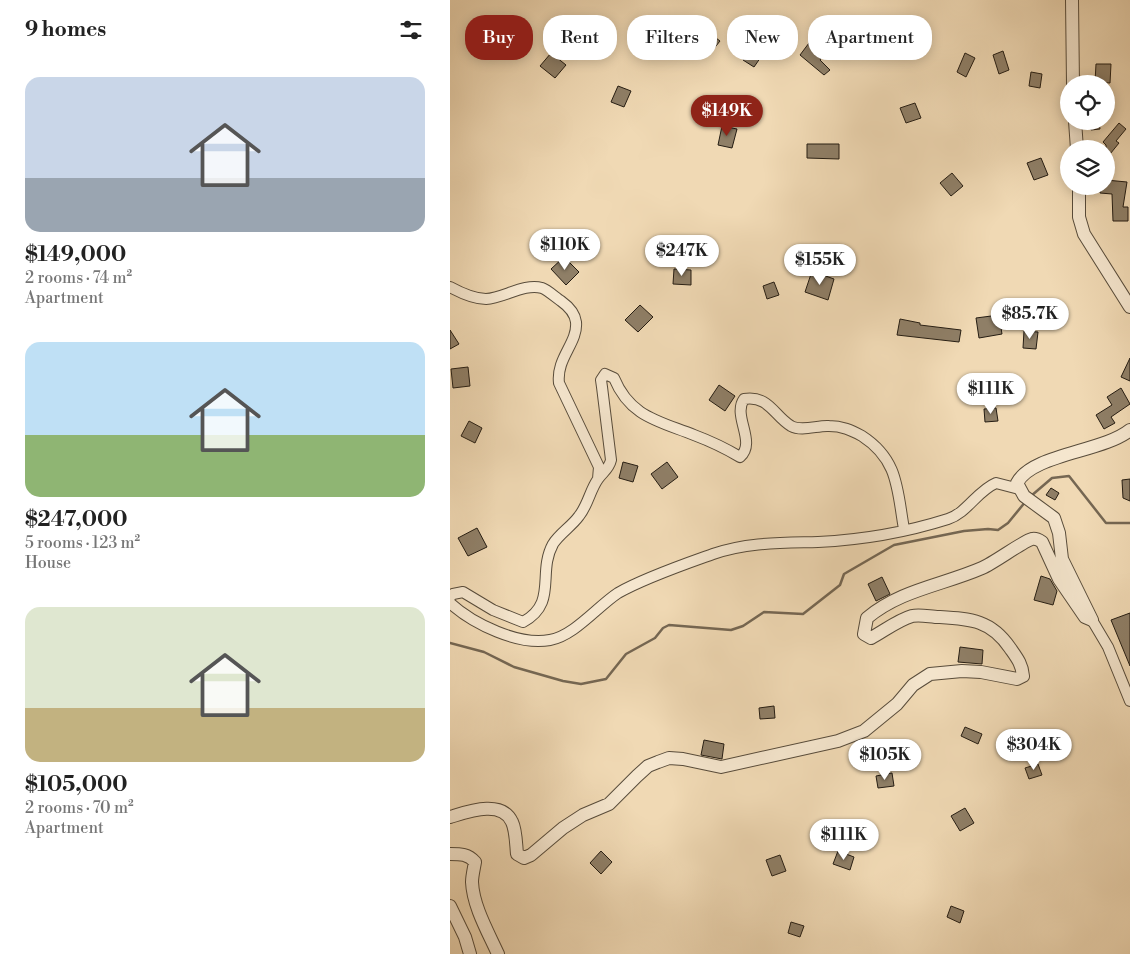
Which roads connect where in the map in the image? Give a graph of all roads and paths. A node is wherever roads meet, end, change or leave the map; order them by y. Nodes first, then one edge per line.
1 (1072, 0) edge
2 (1073, 75) edge
3 (1079, 195) edge
4 (450, 288) edge
5 (1130, 307) edge
6 (1130, 430) edge
7 (598, 479) junction
8 (1024, 495) junction
9 (904, 530) junction
10 (450, 597) edge
11 (450, 603) edge
12 (1092, 620) junction
13 (1130, 701) edge
14 (450, 818) edge
15 (450, 854) edge
16 (450, 906) edge
17 (470, 954) edge
18 (498, 954) edge

1 - 2 street
3 - 5 street
4 - 7 street
6 - 8 street
7 - 9 street
7 - 10 street
8 - 9 street
8 - 12 street
9 - 11 street
12 - 13 street
12 - 14 street
15 - 18 street
16 - 17 street

